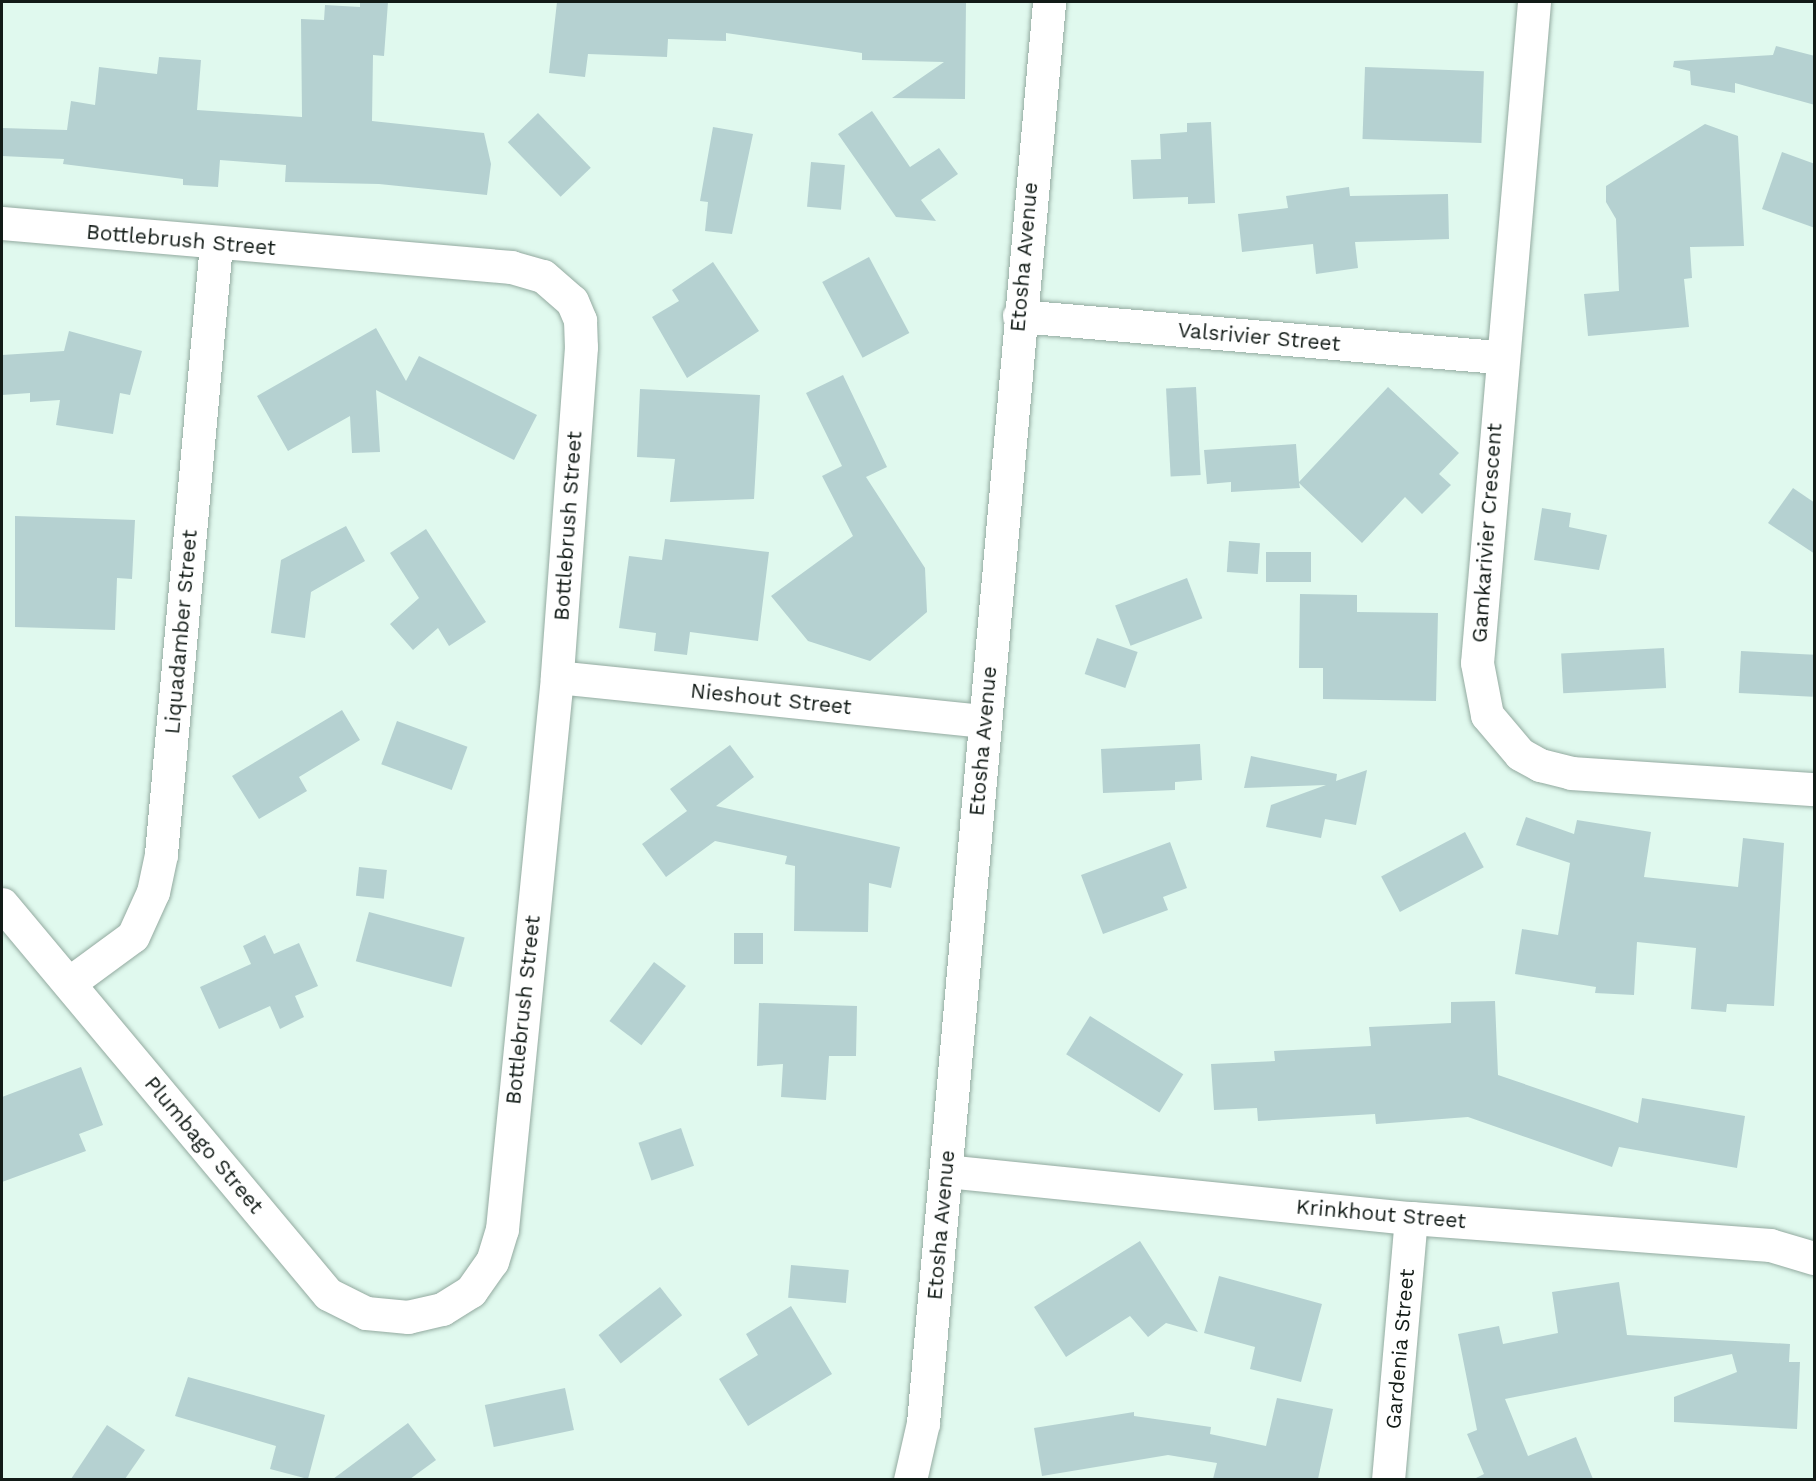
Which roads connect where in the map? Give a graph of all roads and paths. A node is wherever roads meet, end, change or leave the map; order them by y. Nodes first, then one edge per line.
1 (1049, 2) edge
2 (1534, 2) edge
3 (2, 223) edge
4 (216, 244) junction
5 (1018, 316) junction
6 (1500, 357) junction
7 (556, 677) junction
8 (985, 721) junction
9 (1815, 789) edge
10 (2, 904) edge
11 (69, 983) junction
12 (946, 1171) junction
13 (1411, 1218) junction
14 (1815, 1258) edge
15 (442, 1309) joint
16 (910, 1479) edge
17 (1388, 1479) edge

1 - 5 street, Etosha Avenue
2 - 6 street, Gamkarivier Crescent
3 - 4 street, Bottlebrush Street
4 - 7 street, Bottlebrush Street
4 - 11 street, Liquadamber Street
5 - 6 street, Valsrivier Street
5 - 8 street, Etosha Avenue
6 - 9 street, Gamkarivier Crescent
7 - 8 street, Nieshout Street
7 - 15 street, Bottlebrush Street
8 - 12 street, Etosha Avenue
10 - 11 street, Plumbago Street
11 - 15 street, Plumbago Street
12 - 13 street, Krinkhout Street
12 - 16 street, Etosha Avenue
13 - 14 street, Krinkhout Street
13 - 17 street, Gardenia Street

